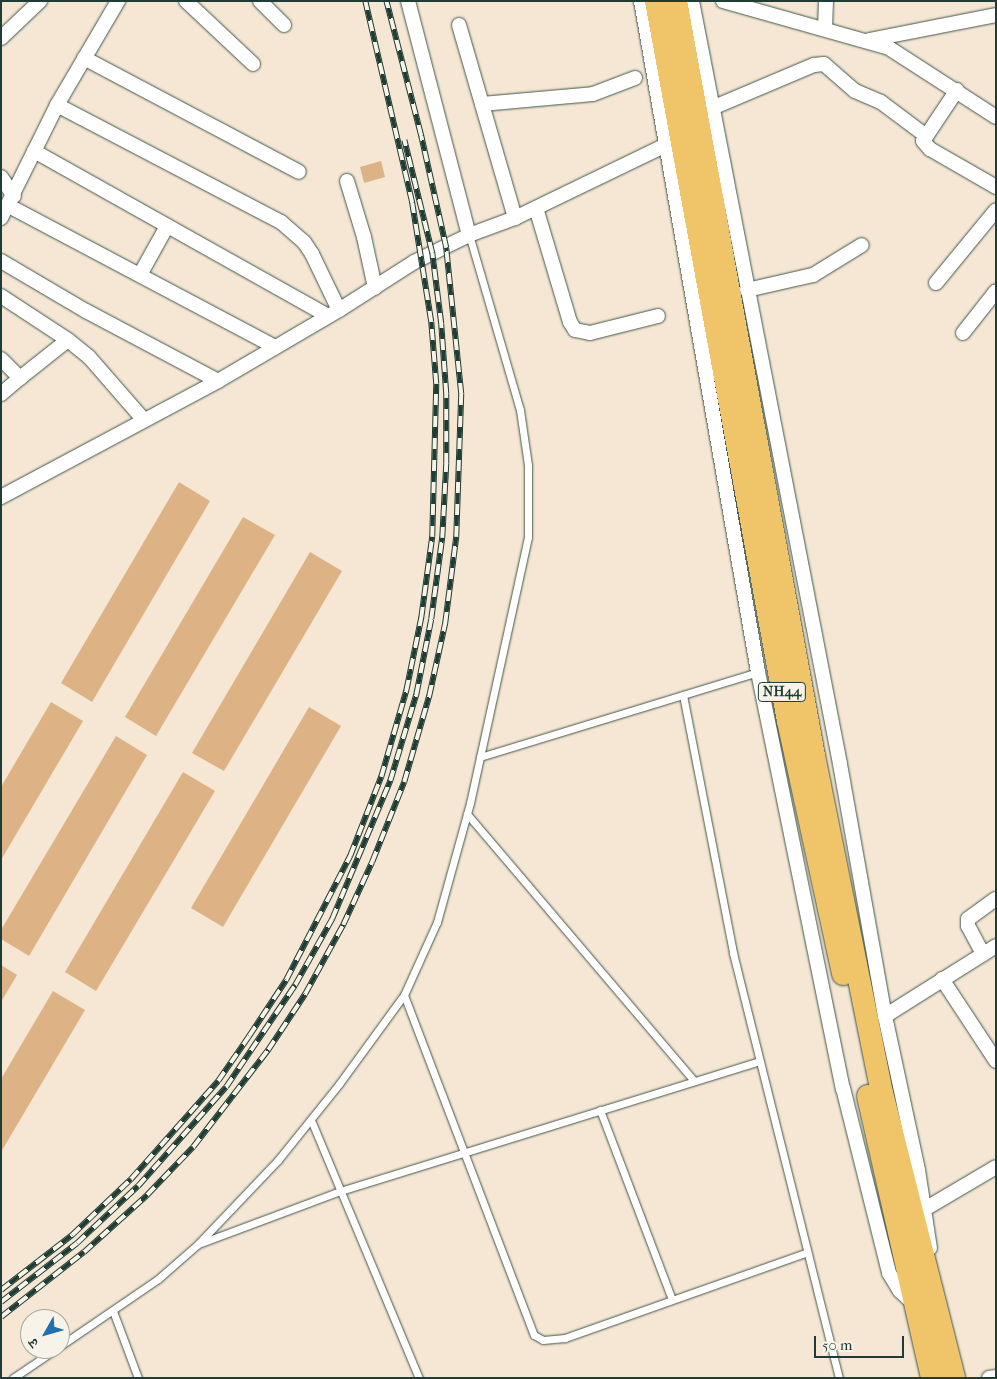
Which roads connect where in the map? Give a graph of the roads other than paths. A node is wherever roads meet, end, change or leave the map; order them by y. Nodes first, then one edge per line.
1 (40, 1) edge
2 (118, 1) edge
3 (186, 1) edge
4 (260, 1) edge
5 (408, 1) edge
6 (641, 1) edge
7 (656, 1) edge
8 (676, 1) edge
9 (692, 1) edge
10 (723, 1) edge
11 (826, 1) edge
12 (996, 15) edge
13 (459, 24) dead end
14 (284, 25) dead end
15 (825, 29) junction
16 (1, 38) edge
17 (869, 40) junction
18 (84, 58) junction
19 (253, 64) dead end
20 (635, 78) dead end
21 (957, 90) junction
22 (482, 104) junction
23 (58, 105) junction
24 (712, 108) junction
25 (996, 117) edge
26 (925, 135) junction
27 (664, 146) junction
28 (34, 151) junction
29 (299, 172) dead end
30 (1, 178) edge
31 (347, 181) dead end
32 (996, 187) edge
33 (8, 207) edge
34 (536, 208) junction
35 (996, 210) edge
36 (516, 218) junction
37 (167, 226) junction
38 (470, 234) junction
39 (862, 245) dead end
40 (1, 261) edge
41 (141, 273) junction
42 (936, 283) dead end
43 (375, 288) junction
44 (747, 290) junction
45 (996, 291) edge
46 (1, 296) edge
47 (333, 313) junction
48 (658, 316) dead end
49 (963, 332) dead end
50 (68, 340) junction
51 (275, 347) junction
52 (1, 359) edge
53 (20, 378) junction
54 (218, 381) junction
55 (1, 394) edge
56 (144, 420) junction
57 (1, 497) edge
58 (758, 672) junction
59 (683, 695) junction
60 (480, 758) junction
61 (467, 814) junction
62 (996, 899) edge
63 (996, 946) edge
64 (983, 954) junction
65 (942, 980) junction
66 (404, 995) junction
67 (885, 1016) junction
68 (996, 1060) edge
69 (759, 1061) junction
70 (694, 1081) junction
71 (600, 1110) junction
72 (311, 1120) junction
73 (463, 1152) junction
74 (996, 1167) edge
75 (340, 1191) junction
76 (925, 1209) junction
77 (198, 1244) junction
78 (805, 1252) junction
79 (928, 1278) junction
80 (672, 1300) junction
81 (913, 1303) junction
82 (113, 1311) junction
83 (938, 1319) junction
84 (70, 1339) edge
85 (41, 1359) edge
86 (996, 1377) edge
87 (13, 1378) edge
88 (138, 1378) edge
89 (419, 1378) edge
90 (839, 1378) edge
91 (932, 1378) edge
92 (954, 1378) edge
93 (989, 1378) edge

1 - 16 street
2 - 18 street
3 - 19 street
4 - 14 street
5 - 38 street
6 - 27 street
7 - 81 highway, NH44
8 - 79 highway, NH44
9 - 24 street
10 - 15 street
11 - 15 street
12 - 17 street
13 - 22 street
15 - 17 street
17 - 21 street
18 - 23 street
18 - 29 street
20 - 22 street
21 - 25 street
21 - 26 street
22 - 36 street
23 - 28 street
23 - 47 street
24 - 26 street
24 - 44 street
26 - 32 street
27 - 34 street
27 - 58 street
28 - 33 street
28 - 37 street
30 - 33 street
31 - 43 street
33 - 41 street
34 - 36 street
34 - 48 street
35 - 42 street
36 - 38 street
37 - 41 street
37 - 47 street
38 - 43 street
38 - 60 lane
39 - 44 street
40 - 54 street
41 - 51 street
43 - 47 street
44 - 67 street
45 - 49 street
46 - 50 street
47 - 51 street
50 - 53 street
50 - 56 street
51 - 54 street
52 - 53 street
53 - 55 street
54 - 56 street
56 - 57 street
58 - 59 lane
58 - 81 street
59 - 60 lane
59 - 69 lane
60 - 61 lane
61 - 66 lane
61 - 70 lane
62 - 64 street
63 - 64 street
64 - 65 street
65 - 67 street
65 - 68 street
66 - 72 lane
66 - 73 lane
67 - 76 street
69 - 70 lane
69 - 78 lane
70 - 71 lane
71 - 73 lane
71 - 80 lane
72 - 75 lane
72 - 77 lane
73 - 75 lane
73 - 80 lane
74 - 76 street
75 - 77 lane
75 - 89 lane
76 - 79 street
77 - 82 lane
78 - 80 lane
78 - 90 lane
79 - 83 highway, NH44
81 - 83 street
81 - 91 highway, NH44
82 - 84 lane
82 - 88 lane
83 - 92 highway, NH44
85 - 87 lane
86 - 93 street

